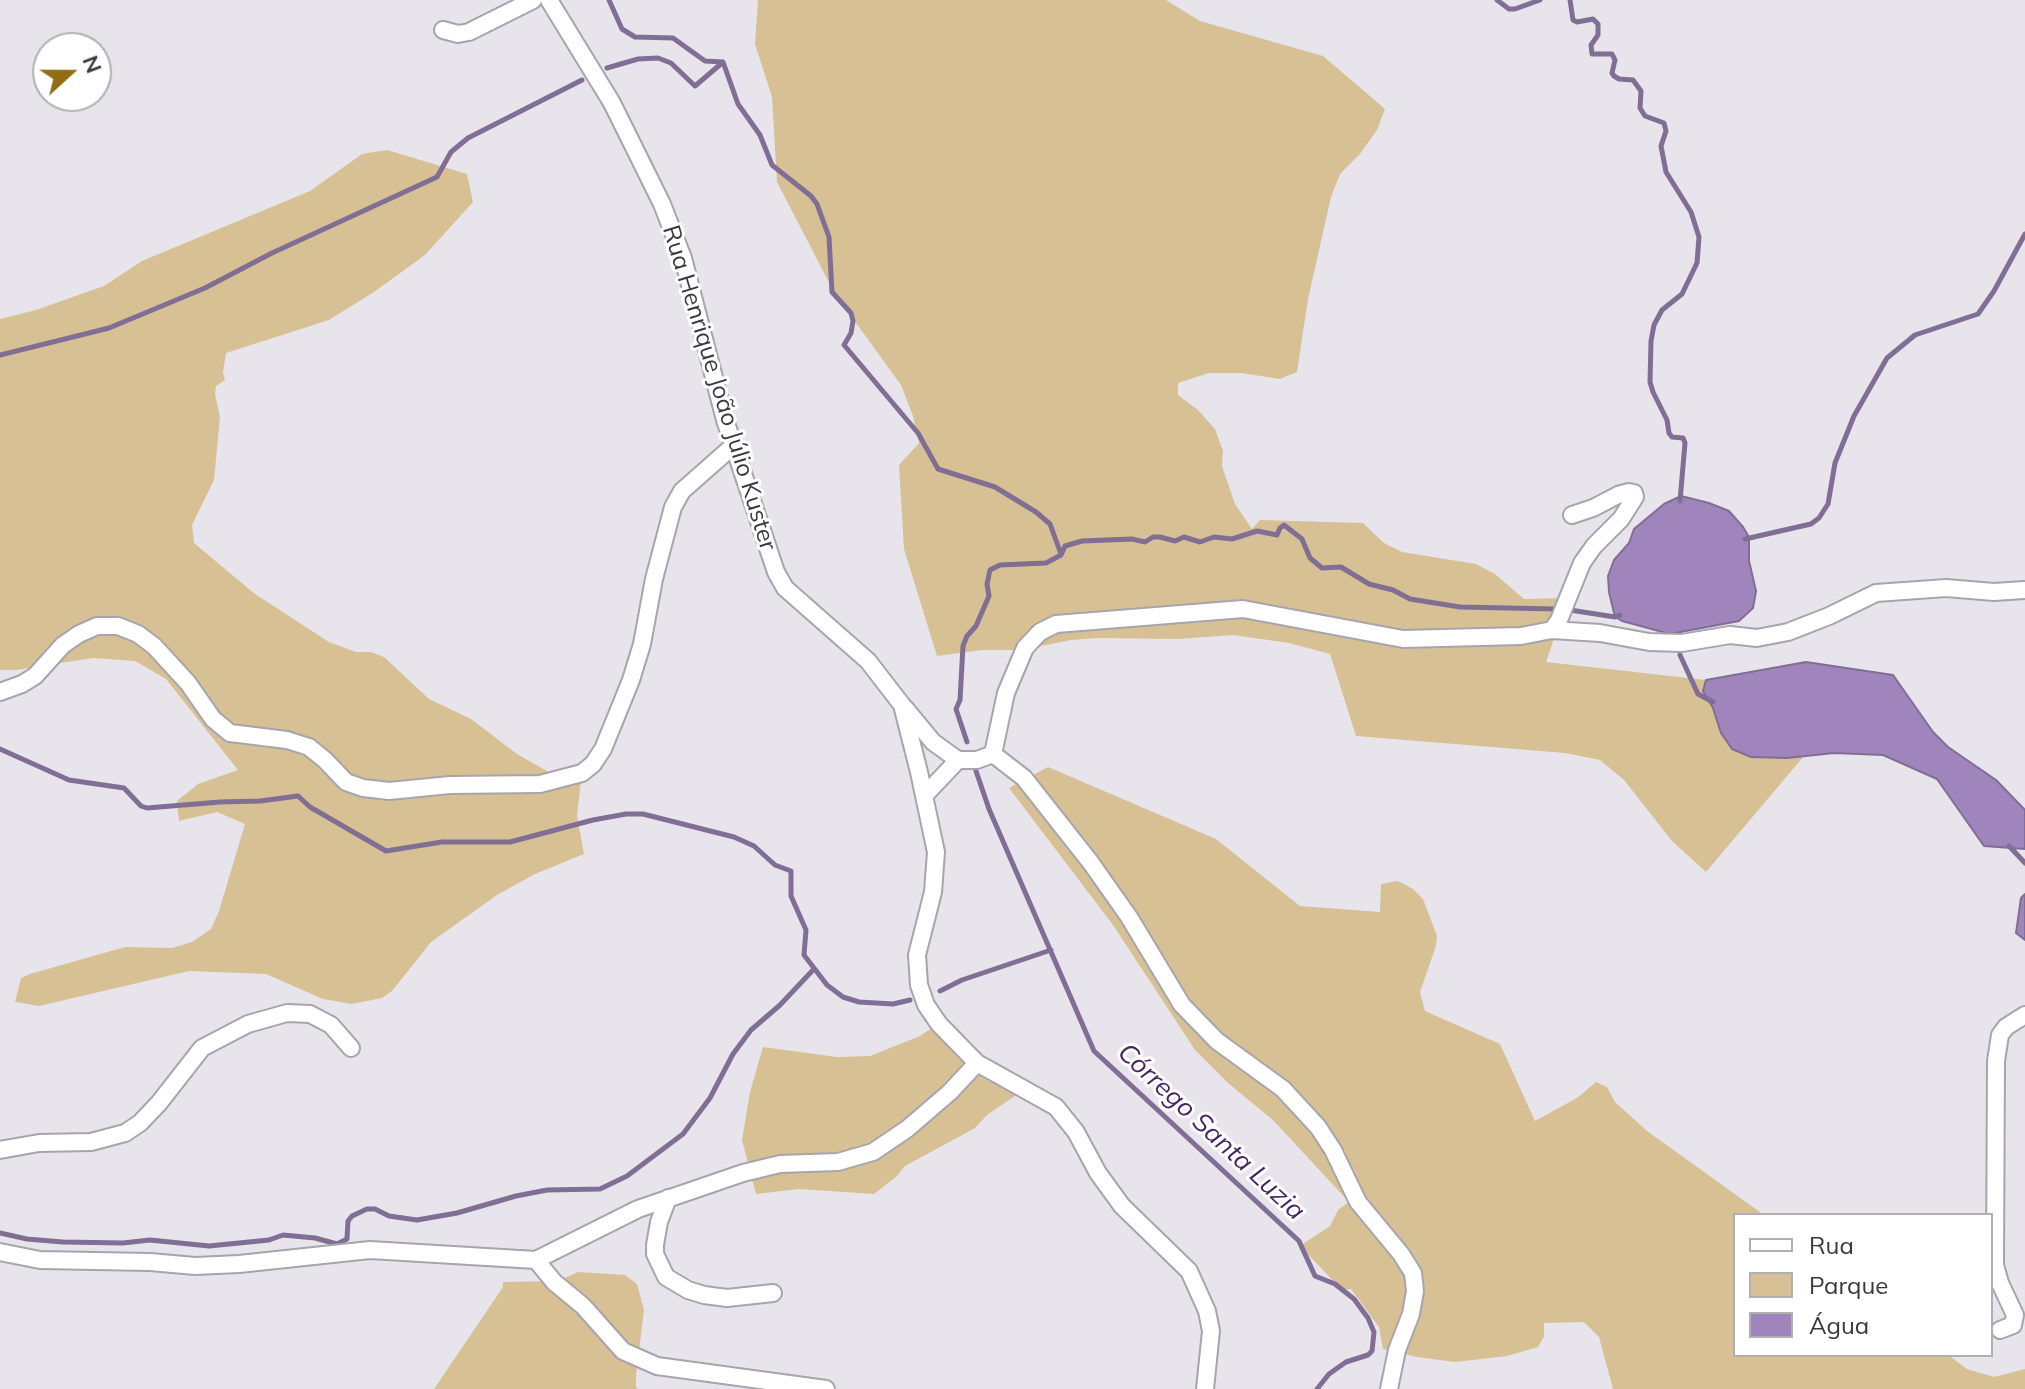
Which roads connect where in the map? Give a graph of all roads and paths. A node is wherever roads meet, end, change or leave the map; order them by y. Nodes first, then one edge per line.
1 (533, 0) edge
2 (549, 0) edge
3 (443, 30) dead end
4 (733, 446) junction
5 (1572, 515) dead end
6 (2025, 590) edge
7 (1552, 630) junction
8 (0, 692) edge
9 (902, 705) junction
10 (993, 754) junction
11 (958, 760) junction
12 (924, 796) junction
13 (2025, 1015) edge
14 (351, 1048) dead end
15 (977, 1063) junction
16 (0, 1150) edge
17 (668, 1198) junction
18 (0, 1252) edge
19 (536, 1260) junction
20 (773, 1293) dead end
21 (2000, 1330) dead end
22 (826, 1389) edge
23 (1205, 1389) edge
24 (1389, 1389) edge

1 - 3 street
2 - 4 street, Rua Henrique João Júlio Kuster
4 - 8 street
4 - 9 street, Rua Henrique João Júlio Kuster
5 - 7 street
6 - 7 street
7 - 10 street
9 - 11 street
9 - 12 street, Rua Henrique João Júlio Kuster
10 - 11 street
10 - 24 street
11 - 12 street
12 - 15 street, Rua Henrique João Júlio Kuster
13 - 21 street
14 - 16 street
15 - 17 street
15 - 23 street, Rua Henrique João Júlio Kuster
17 - 19 street
17 - 20 street
18 - 19 street
19 - 22 street

